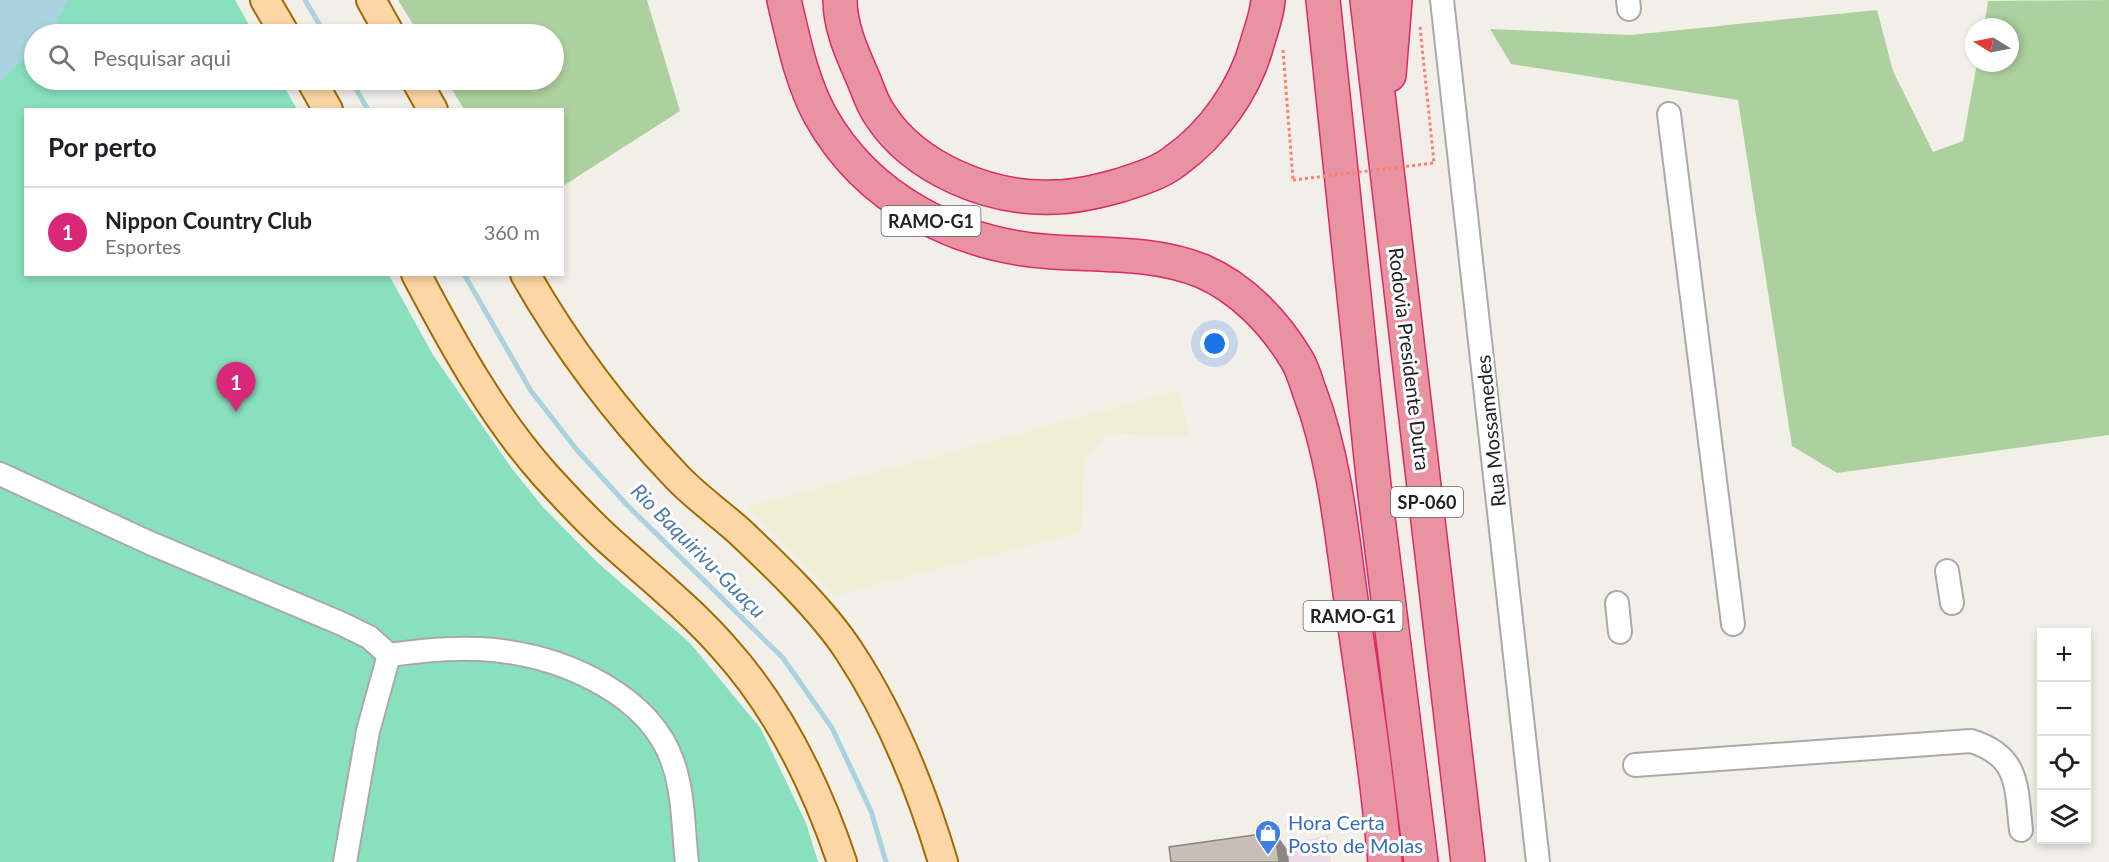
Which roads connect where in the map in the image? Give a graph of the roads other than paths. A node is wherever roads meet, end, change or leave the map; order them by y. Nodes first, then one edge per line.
1 (265, 0) edge
2 (371, 0) edge
3 (762, 0) edge
4 (784, 0) edge
5 (1268, 0) edge
6 (1323, 0) edge
7 (1367, 0) edge
8 (1442, 0) edge
9 (838, 4) edge
10 (1407, 10) edge
11 (279, 24) edge
12 (384, 24) edge
13 (795, 42) junction
14 (317, 90) edge
15 (422, 90) edge
16 (327, 108) edge
17 (432, 108) edge
18 (1669, 114) dead end
19 (1383, 142) junction
20 (417, 276) edge
21 (526, 276) edge
22 (0, 474) edge
23 (1947, 571) dead end
24 (1617, 603) dead end
25 (1952, 603) dead end
26 (1733, 624) dead end
27 (1620, 632) dead end
28 (389, 655) junction
29 (1635, 765) dead end
30 (2021, 830) dead end
31 (345, 862) edge
32 (687, 862) edge
33 (842, 862) edge
34 (943, 862) edge
35 (1385, 862) edge
36 (1421, 862) edge
37 (1468, 862) edge
38 (1538, 862) edge

1 - 11 main road
2 - 12 main road
3 - 13 highway
4 - 13 highway, RAMO-G1
5 - 9 highway
6 - 36 highway, SP-060
7 - 19 highway, Rodovia Presidente Dutra / SP-060
8 - 38 street, Rua Mossamedes
10 - 19 highway
13 - 35 highway, RAMO-G1
14 - 16 main road
15 - 17 main road
18 - 26 street
19 - 37 highway, Rodovia Presidente Dutra / SP-060
20 - 33 main road
21 - 34 main road
22 - 28 street
23 - 25 street
24 - 27 street
28 - 31 street
28 - 32 street
29 - 30 street

